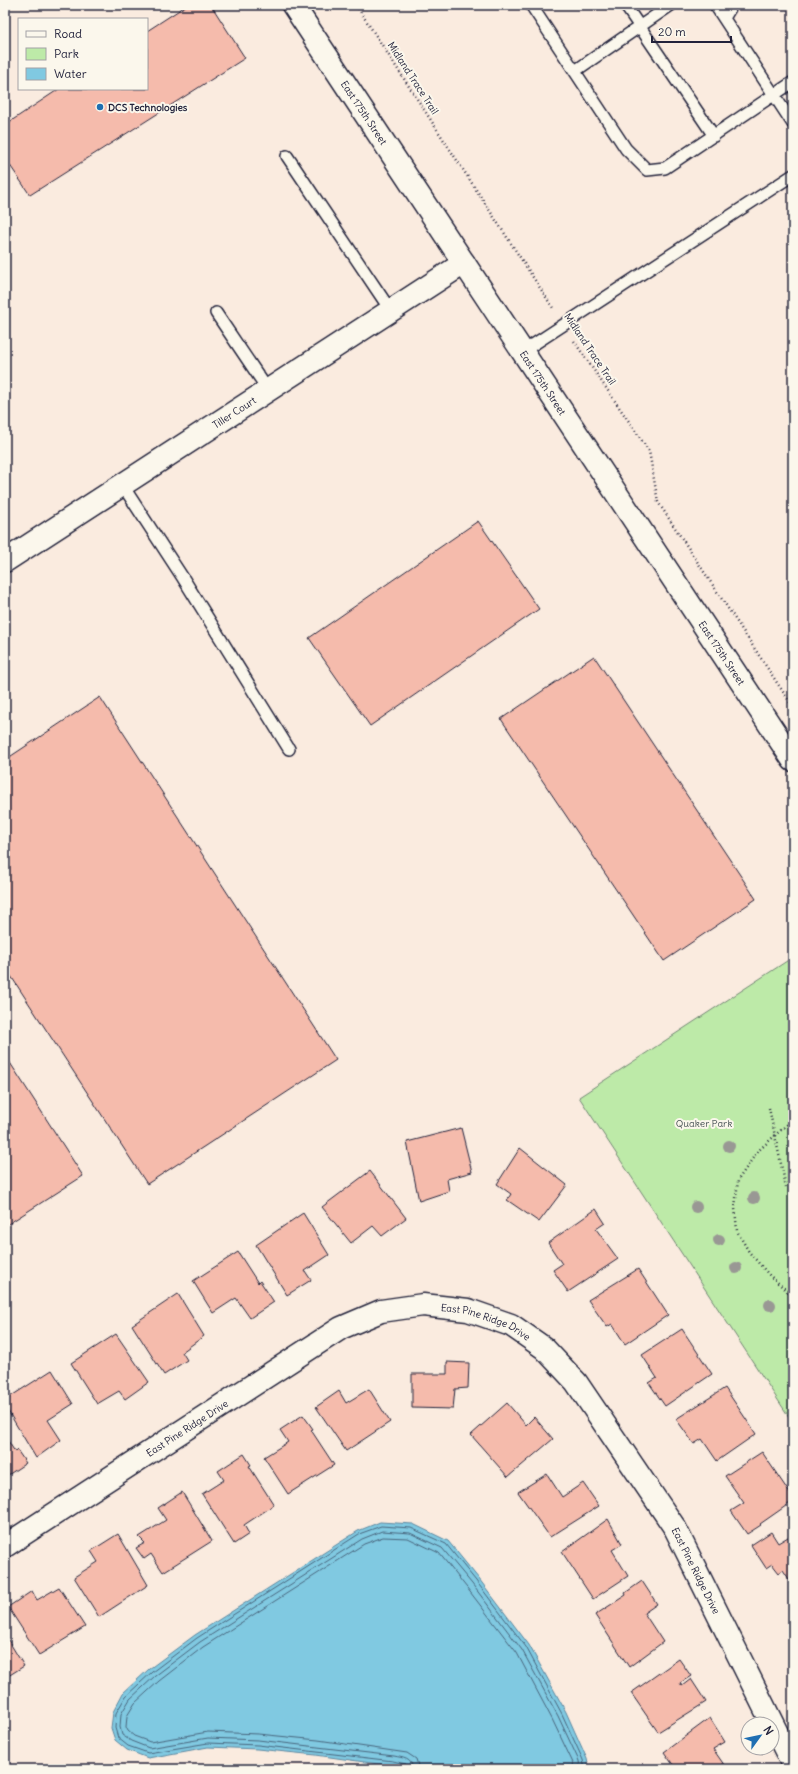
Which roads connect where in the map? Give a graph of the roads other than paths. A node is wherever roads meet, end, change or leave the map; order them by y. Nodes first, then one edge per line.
1 (293, 5) edge
2 (531, 5) edge
3 (625, 5) edge
4 (671, 5) edge
5 (715, 5) edge
6 (732, 5) edge
7 (724, 18) junction
8 (640, 27) junction
9 (575, 71) junction
10 (793, 82) edge
11 (774, 95) junction
12 (793, 124) edge
13 (714, 136) junction
14 (287, 156) dead end
15 (793, 175) edge
16 (464, 263) junction
17 (391, 311) junction
18 (216, 313) dead end
19 (522, 352) junction
20 (268, 390) junction
21 (123, 486) junction
22 (5, 561) edge
23 (289, 749) dead end
24 (793, 760) edge
25 (5, 1546) edge
26 (793, 1765) edge

1 - 16 street, East 175th Street
2 - 9 lane
3 - 8 lane
4 - 8 lane
5 - 7 lane
6 - 7 lane
7 - 11 lane
8 - 9 lane
8 - 13 lane
9 - 13 lane
10 - 11 lane
11 - 12 lane
11 - 13 lane
14 - 17 lane
15 - 19 lane
16 - 17 street, Tiller Court
16 - 19 street, East 175th Street
17 - 20 street, Tiller Court
18 - 20 lane
19 - 24 street, East 175th Street
20 - 21 street, Tiller Court
21 - 22 street, Tiller Court
21 - 23 lane
25 - 26 street, East Pine Ridge Drive

